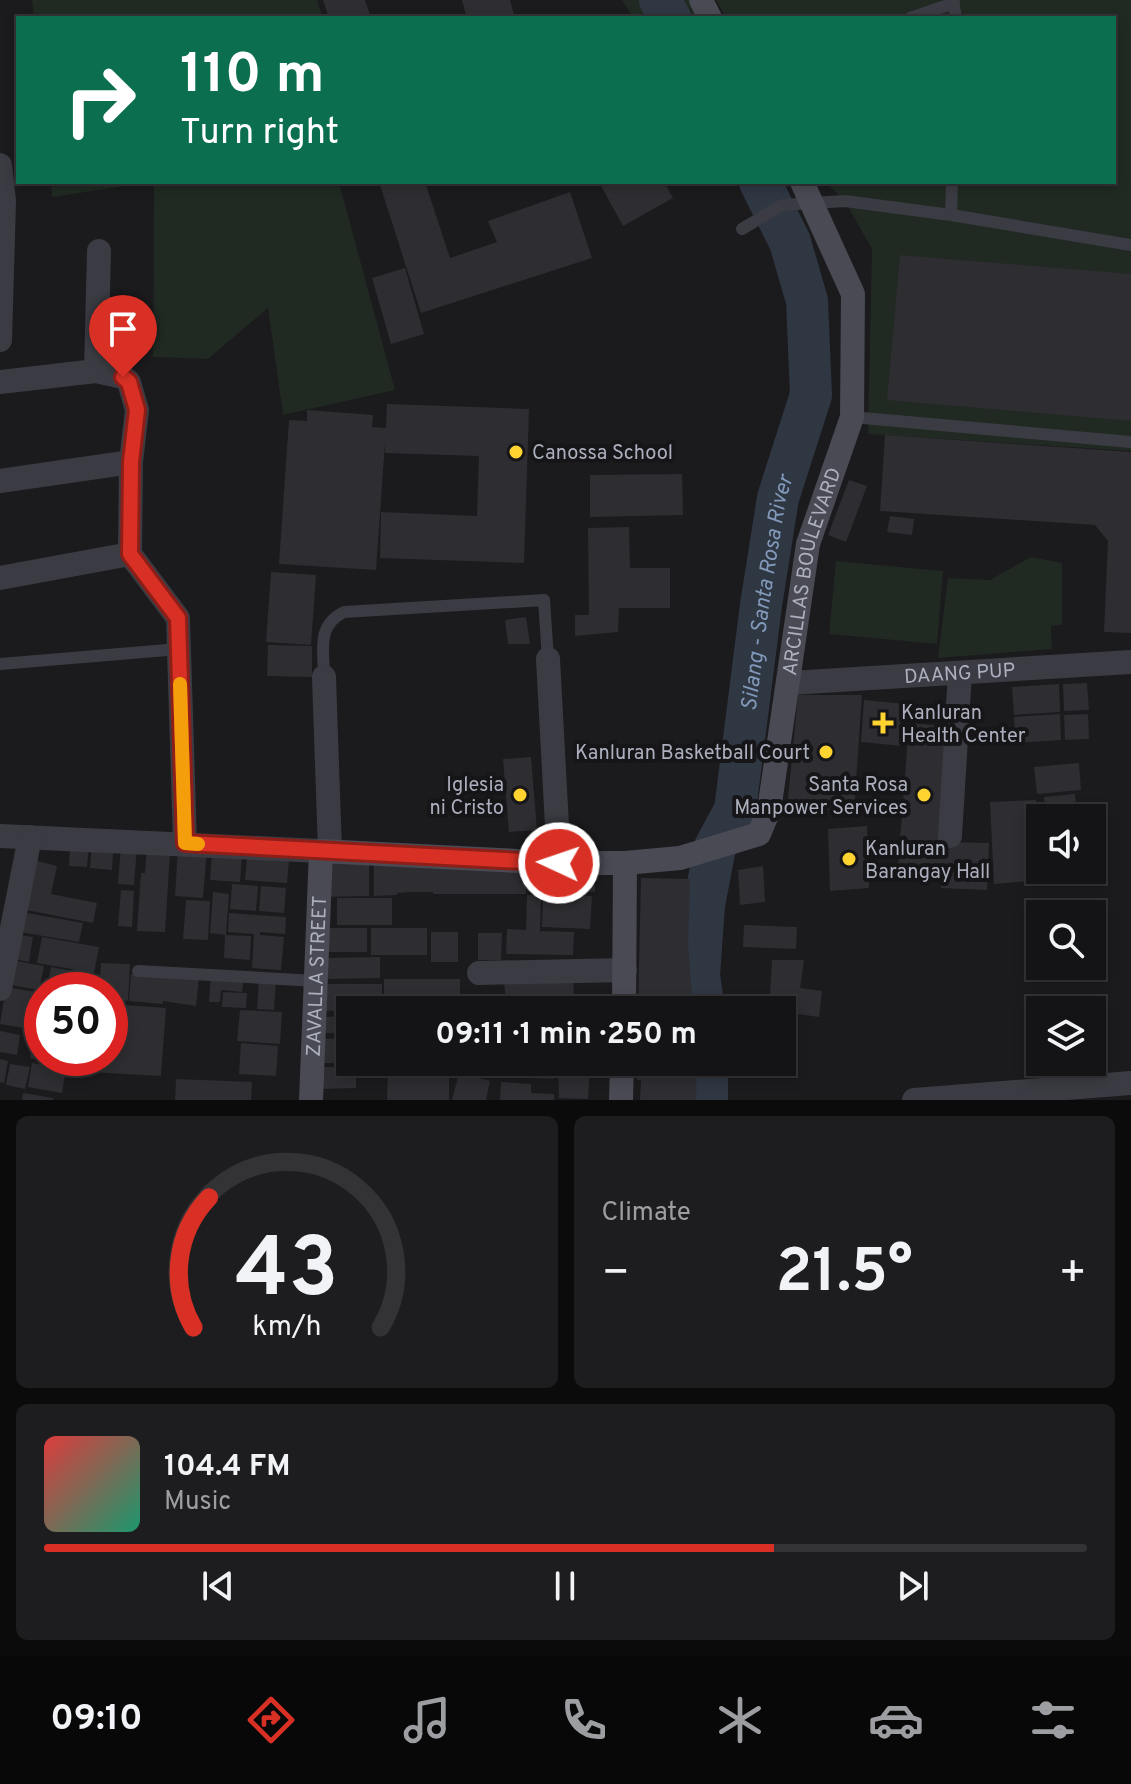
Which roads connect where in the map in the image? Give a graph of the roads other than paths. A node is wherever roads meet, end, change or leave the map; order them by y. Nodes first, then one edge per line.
1 (954, 1) edge
2 (915, 16) edge
3 (0, 165) edge
4 (952, 184) edge
5 (807, 192) edge
6 (951, 215) junction
7 (742, 229) dead end
8 (1131, 245) edge
9 (99, 251) dead end
10 (0, 340) edge
11 (96, 371) junction
12 (0, 382) edge
13 (852, 417) junction
14 (1131, 442) edge
15 (131, 462) junction
16 (0, 481) edge
17 (130, 554) junction
18 (0, 578) edge
19 (179, 649) junction
20 (548, 659) joint
21 (1131, 662) edge
22 (0, 664) edge
23 (960, 673) junction
24 (324, 677) joint
25 (790, 683) junction
26 (0, 836) edge
27 (950, 836) dead end
28 (30, 837) junction
29 (185, 843) junction
30 (325, 851) junction
31 (559, 863) junction
32 (625, 863) junction
33 (625, 970) junction
34 (138, 971) dead end
35 (479, 973) dead end
36 (317, 981) junction
37 (0, 989) edge
38 (624, 996) edge
39 (622, 1076) edge
40 (1131, 1083) edge
41 (311, 1100) edge
42 (621, 1100) edge
43 (914, 1100) edge

1 - 2 lane
3 - 10 street
4 - 6 lane
5 - 6 lane
5 - 7 lane
5 - 13 main road, ARCILLAS BOULEVARD
6 - 8 lane
9 - 11 street
11 - 12 street
11 - 15 street
13 - 14 lane
13 - 25 main road, ARCILLAS BOULEVARD
15 - 16 street
15 - 17 street
17 - 18 street
17 - 19 street
19 - 22 lane
19 - 29 street
20 - 24 lane
20 - 31 street
21 - 23 street, DAANG PUP
23 - 25 street, DAANG PUP
23 - 27 street
24 - 30 street
25 - 32 main road, ARCILLAS BOULEVARD
26 - 28 street
28 - 29 street
28 - 37 street
29 - 30 street
30 - 31 main road, ARCILLAS BOULEVARD
30 - 36 main road, ZAVALLA STREET
31 - 32 main road, ARCILLAS BOULEVARD
32 - 33 main road
33 - 35 street
33 - 38 main road
34 - 36 lane
36 - 41 main road, ZAVALLA STREET
39 - 42 main road
40 - 43 street

